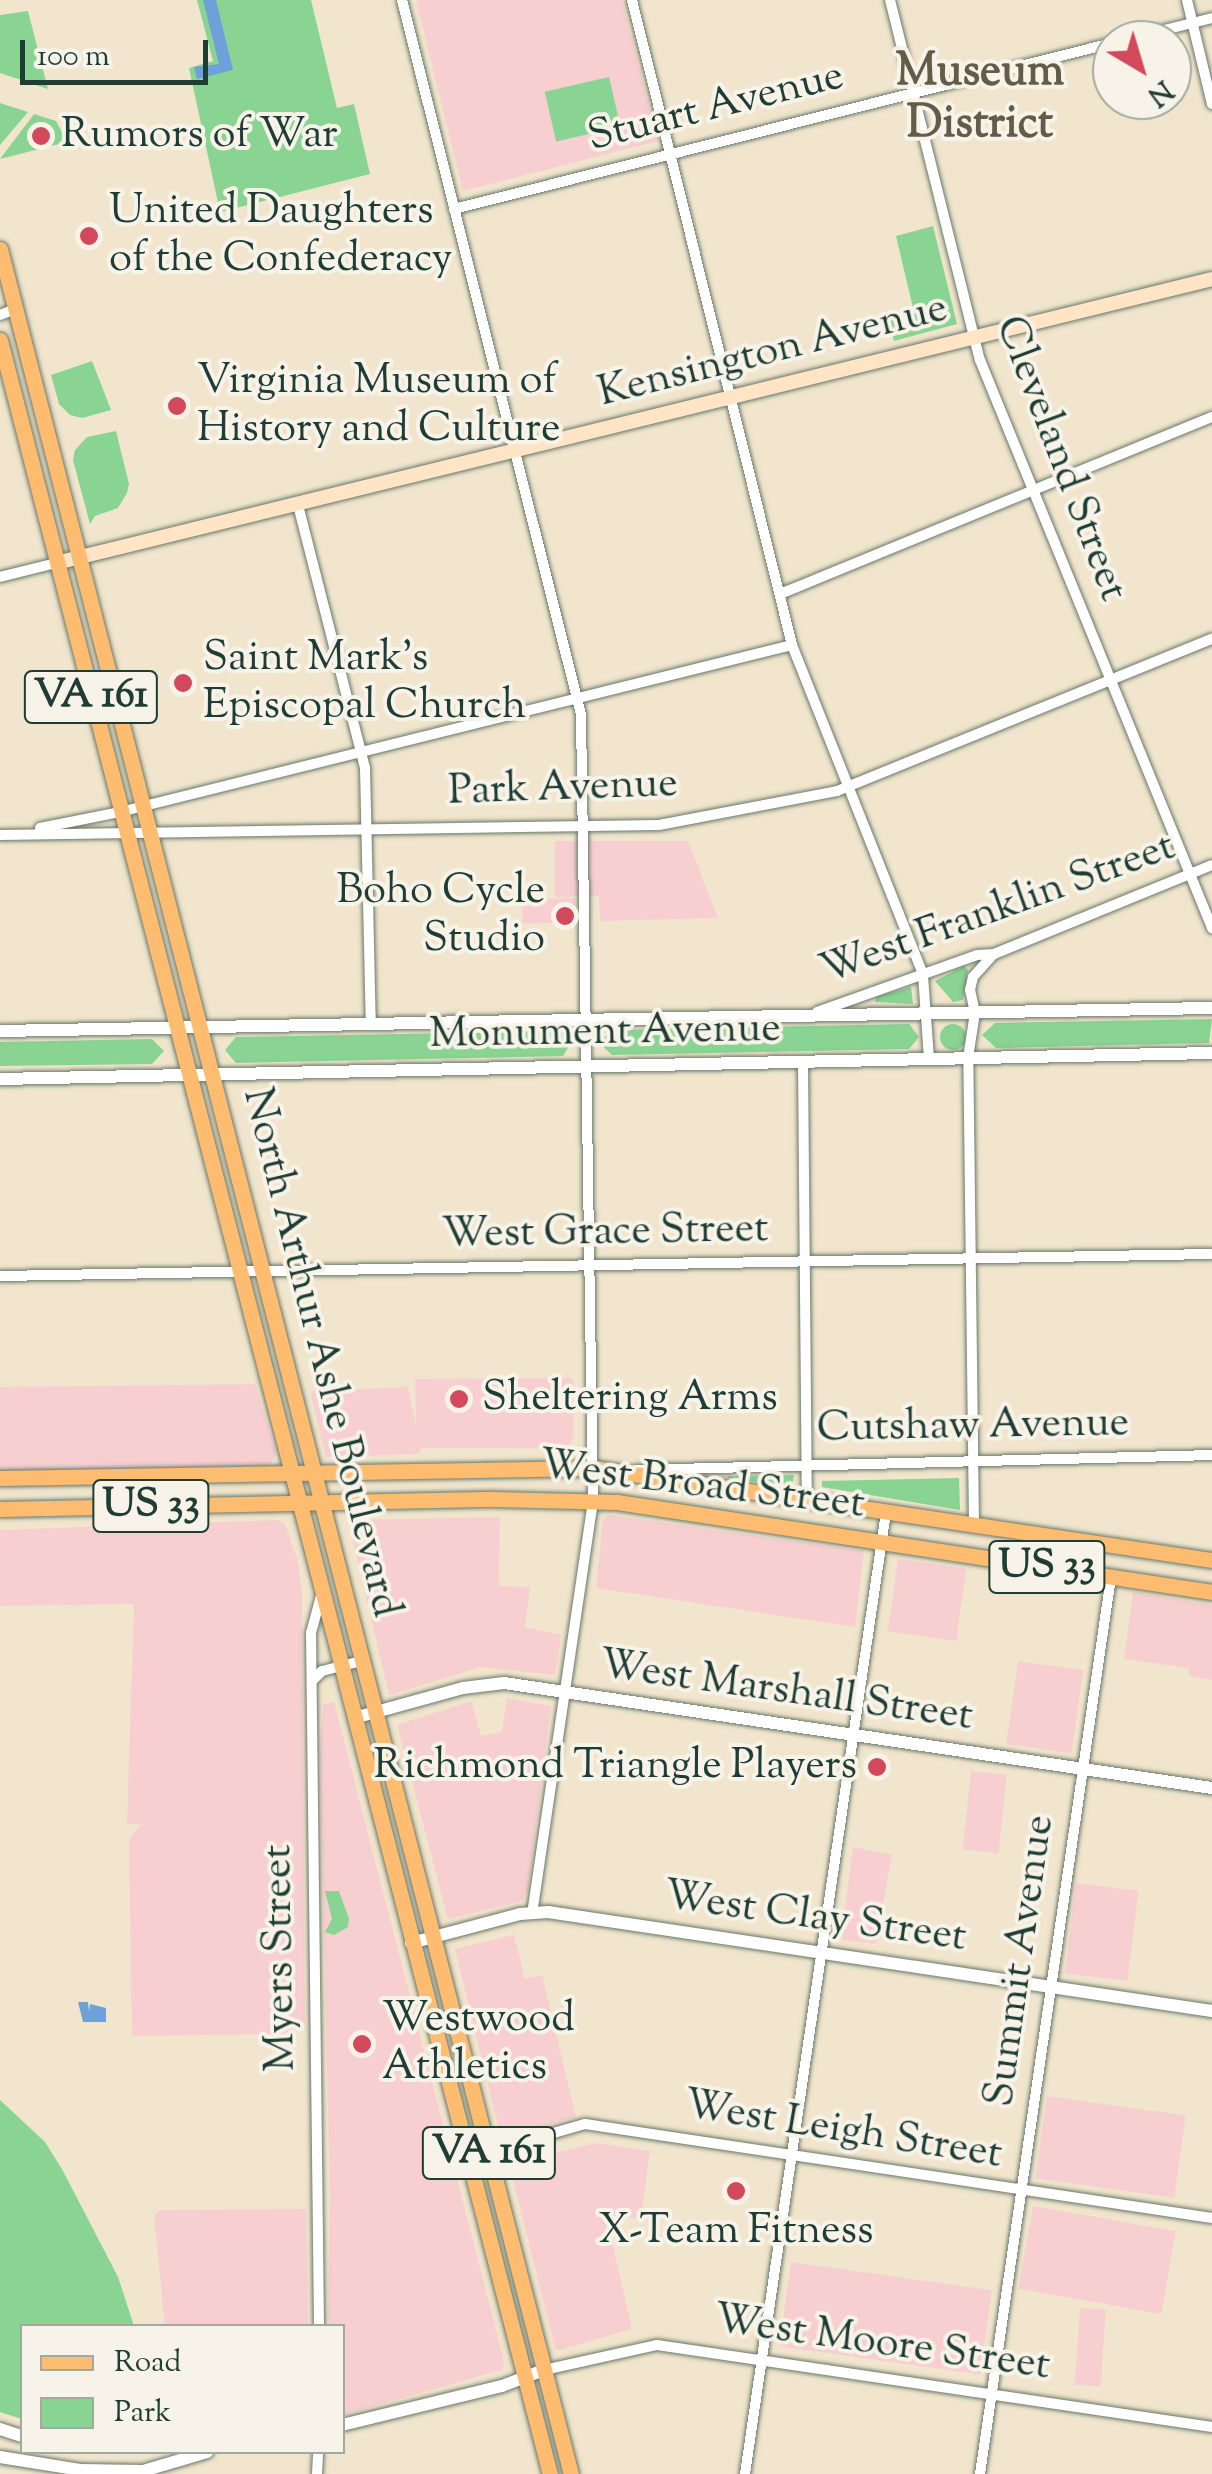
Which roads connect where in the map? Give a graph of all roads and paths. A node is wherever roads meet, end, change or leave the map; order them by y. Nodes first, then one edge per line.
1 (402, 0) edge
2 (632, 0) edge
3 (890, 0) edge
4 (1212, 18) edge
5 (1192, 23) joint
6 (1092, 48) edge
7 (913, 92) junction
8 (1212, 104) edge
9 (670, 152) junction
10 (454, 209) junction
11 (0, 249) edge
12 (1212, 279) edge
13 (8, 312) edge
14 (975, 338) junction
15 (0, 340) edge
16 (732, 398) junction
17 (1212, 417) edge
18 (515, 452) junction
19 (1033, 490) junction
20 (298, 505) junction
21 (81, 558) junction
22 (56, 563) junction
23 (0, 577) edge
24 (780, 594) junction
25 (1212, 638) edge
26 (792, 645) junction
27 (1111, 680) junction
28 (577, 698) junction
29 (361, 752) junction
30 (847, 788) junction
31 (144, 806) junction
32 (120, 812) junction
33 (366, 826) junction
34 (582, 826) junction
35 (150, 830) junction
36 (125, 831) junction
37 (2, 835) edge
38 (1212, 865) edge
39 (1190, 874) junction
40 (1212, 928) edge
41 (994, 954) junction
42 (923, 975) junction
43 (1212, 1008) edge
44 (928, 1013) junction
45 (975, 1013) junction
46 (807, 1016) junction
47 (585, 1020) junction
48 (371, 1024) junction
49 (201, 1027) junction
50 (174, 1028) junction
51 (0, 1031) edge
52 (1212, 1053) edge
53 (929, 1058) junction
54 (968, 1058) junction
55 (803, 1061) junction
56 (585, 1065) junction
57 (214, 1073) junction
58 (186, 1075) junction
59 (0, 1079) edge
60 (1212, 1254) edge
61 (970, 1258) junction
62 (804, 1262) junction
63 (590, 1266) junction
64 (238, 1272) junction
65 (263, 1272) junction
66 (0, 1276) edge
67 (1212, 1455) edge
68 (973, 1459) junction
69 (807, 1463) junction
70 (594, 1468) junction
71 (616, 1471) junction
72 (293, 1472) junction
73 (314, 1472) junction
74 (0, 1478) edge
75 (808, 1500) junction
76 (593, 1501) junction
77 (301, 1503) junction
78 (322, 1503) junction
79 (0, 1508) edge
80 (886, 1512) junction
81 (974, 1525) junction
82 (881, 1542) junction
83 (1212, 1560) edge
84 (1110, 1577) junction
85 (323, 1591) junction
86 (1212, 1592) edge
87 (361, 1661) junction
88 (340, 1666) junction
89 (311, 1682) junction
90 (566, 1692) junction
91 (375, 1712) junction
92 (354, 1718) junction
93 (853, 1735) junction
94 (1082, 1769) junction
95 (1212, 1788) edge
96 (532, 1912) junction
97 (434, 1936) junction
98 (411, 1943) junction
99 (821, 1951) junction
100 (1051, 1986) junction
101 (1212, 2010) edge
102 (488, 2151) junction
103 (792, 2156) junction
104 (468, 2158) junction
105 (1020, 2192) junction
106 (1212, 2218) edge
107 (319, 2324) edge
108 (764, 2358) junction
109 (544, 2370) junction
110 (525, 2378) junction
111 (991, 2391) junction
112 (345, 2424) edge
113 (1212, 2426) edge
114 (171, 2454) edge
115 (196, 2454) edge
116 (0, 2456) edge
117 (179, 2457) junction
118 (550, 2474) edge
119 (571, 2474) edge
120 (745, 2474) edge
121 (980, 2474) edge

1 - 10 street
2 - 9 street
3 - 7 street, Cleveland Street
4 - 5 street
5 - 8 street
6 - 7 street, Stuart Avenue
7 - 9 street, Stuart Avenue
7 - 14 street, Cleveland Street
9 - 10 street, Stuart Avenue
9 - 16 street
10 - 18 street
11 - 13 main road, North Arthur Ashe Boulevard / VA 161
12 - 14 main road, Kensington Avenue
13 - 21 main road, North Arthur Ashe Boulevard / VA 161
14 - 16 main road, Kensington Avenue
14 - 19 street, Cleveland Street
15 - 22 main road, North Arthur Ashe Boulevard / VA 161
16 - 18 main road, Kensington Avenue
16 - 24 street
17 - 19 street
18 - 20 main road, Kensington Avenue
18 - 28 street
19 - 24 street
19 - 27 street, Cleveland Street
20 - 21 main road, Kensington Avenue
20 - 29 street
21 - 22 main road, Kensington Avenue
21 - 31 main road, North Arthur Ashe Boulevard / VA 161
22 - 23 street, Kensington Avenue
22 - 32 main road, North Arthur Ashe Boulevard / VA 161
24 - 26 street
25 - 27 street, Park Avenue
26 - 28 street, Park Avenue
26 - 30 street
27 - 30 street, Park Avenue
27 - 39 street, Cleveland Street
28 - 29 street, Park Avenue
28 - 34 street
29 - 31 street, Park Avenue
29 - 33 street
30 - 34 street, Park Avenue
30 - 42 street
31 - 32 street, Park Avenue
31 - 35 main road, North Arthur Ashe Boulevard / VA 161
32 - 36 main road, North Arthur Ashe Boulevard / VA 161
32 - 37 street, Park Avenue
33 - 34 street, Park Avenue
33 - 35 street, Park Avenue
33 - 48 street
34 - 47 street
35 - 36 street, Park Avenue
35 - 49 main road, North Arthur Ashe Boulevard / VA 161
36 - 37 street, Park Avenue
36 - 50 main road, North Arthur Ashe Boulevard / VA 161
38 - 39 street, West Franklin Street
39 - 40 street, Cleveland Street
39 - 41 street, West Franklin Street
41 - 42 street, West Franklin Street
41 - 45 street
42 - 44 street
42 - 46 street, West Franklin Street
43 - 45 street, Monument Avenue
44 - 45 street, Monument Avenue
44 - 46 street, Monument Avenue
44 - 53 street
45 - 54 street
46 - 47 street, Monument Avenue
47 - 48 street, Monument Avenue
47 - 56 street
48 - 49 street, Monument Avenue
49 - 50 street, Monument Avenue
49 - 57 main road, North Arthur Ashe Boulevard / VA 161
50 - 51 street, Monument Avenue
50 - 58 main road, North Arthur Ashe Boulevard / VA 161
52 - 54 street, Monument Avenue
53 - 54 street, Monument Avenue
53 - 55 street, Monument Avenue
54 - 61 street
55 - 56 street, Monument Avenue
55 - 62 street
56 - 57 street, Monument Avenue
56 - 63 street
57 - 58 street, Monument Avenue
57 - 65 main road, North Arthur Ashe Boulevard / VA 161
58 - 59 street, Monument Avenue
58 - 64 main road, North Arthur Ashe Boulevard / VA 161
60 - 61 street, West Grace Street
61 - 62 street, West Grace Street
61 - 68 street
62 - 63 street, West Grace Street
62 - 69 street
63 - 65 street, West Grace Street
63 - 70 street
64 - 65 street, West Grace Street
64 - 66 street, West Grace Street
64 - 72 main road, North Arthur Ashe Boulevard / VA 161
65 - 73 main road, North Arthur Ashe Boulevard / VA 161
67 - 68 street, Cutshaw Avenue
68 - 69 street, Cutshaw Avenue
68 - 81 street
69 - 71 street, Cutshaw Avenue
69 - 75 street
70 - 71 main road, West Broad Street / US 33
70 - 73 main road, West Broad Street / US 33
70 - 76 street
71 - 75 main road, West Broad Street / US 33
72 - 73 main road, West Broad Street / US 33
72 - 74 main road, West Broad Street / US 33
72 - 77 main road, North Arthur Ashe Boulevard / VA 161
73 - 78 main road, North Arthur Ashe Boulevard / VA 161
75 - 80 main road, West Broad Street / US 33
76 - 78 main road, West Broad Street / US 33
76 - 82 main road, West Broad Street / US 33
76 - 90 street
77 - 78 main road, West Broad Street / US 33
77 - 79 main road, West Broad Street / US 33
77 - 85 main road, North Arthur Ashe Boulevard / VA 161
78 - 87 main road, North Arthur Ashe Boulevard / VA 161
80 - 81 main road, West Broad Street / US 33
80 - 82 street
81 - 83 main road, West Broad Street / US 33
82 - 84 main road, West Broad Street / US 33
82 - 93 street
84 - 86 main road, West Broad Street / US 33
84 - 94 street, Summit Avenue
85 - 88 main road, North Arthur Ashe Boulevard / VA 161
85 - 89 street, Myers Street
87 - 88 street
87 - 91 main road, North Arthur Ashe Boulevard / VA 161
88 - 89 street
88 - 92 main road, North Arthur Ashe Boulevard / VA 161
89 - 107 street, Myers Street
90 - 91 street, West Marshall Street
90 - 93 street, West Marshall Street
90 - 96 street
91 - 92 street, West Marshall Street
91 - 97 main road, North Arthur Ashe Boulevard / VA 161
92 - 98 main road, North Arthur Ashe Boulevard / VA 161
93 - 94 street, West Marshall Street
93 - 99 street
94 - 95 street, West Marshall Street
94 - 100 street, Summit Avenue
96 - 97 street, West Clay Street
96 - 99 street, West Clay Street
97 - 98 street, West Clay Street
97 - 102 main road, North Arthur Ashe Boulevard / VA 161
98 - 104 main road, North Arthur Ashe Boulevard / VA 161
99 - 100 street, West Clay Street
99 - 103 street
100 - 101 street, West Clay Street
100 - 105 street, Summit Avenue
102 - 103 street, West Leigh Street
102 - 104 street, West Leigh Street
102 - 109 main road, North Arthur Ashe Boulevard / VA 161
103 - 105 street, West Leigh Street
103 - 108 street
104 - 110 main road, North Arthur Ashe Boulevard / VA 161
105 - 106 street, West Leigh Street
105 - 111 street, Summit Avenue
108 - 109 street, West Moore Street
108 - 111 street, West Moore Street
108 - 120 street
109 - 110 street
109 - 119 main road, North Arthur Ashe Boulevard / VA 161
110 - 112 street
110 - 118 main road, North Arthur Ashe Boulevard / VA 161
111 - 113 street, West Moore Street
111 - 121 street, Summit Avenue
114 - 117 street
115 - 117 street
116 - 117 street

